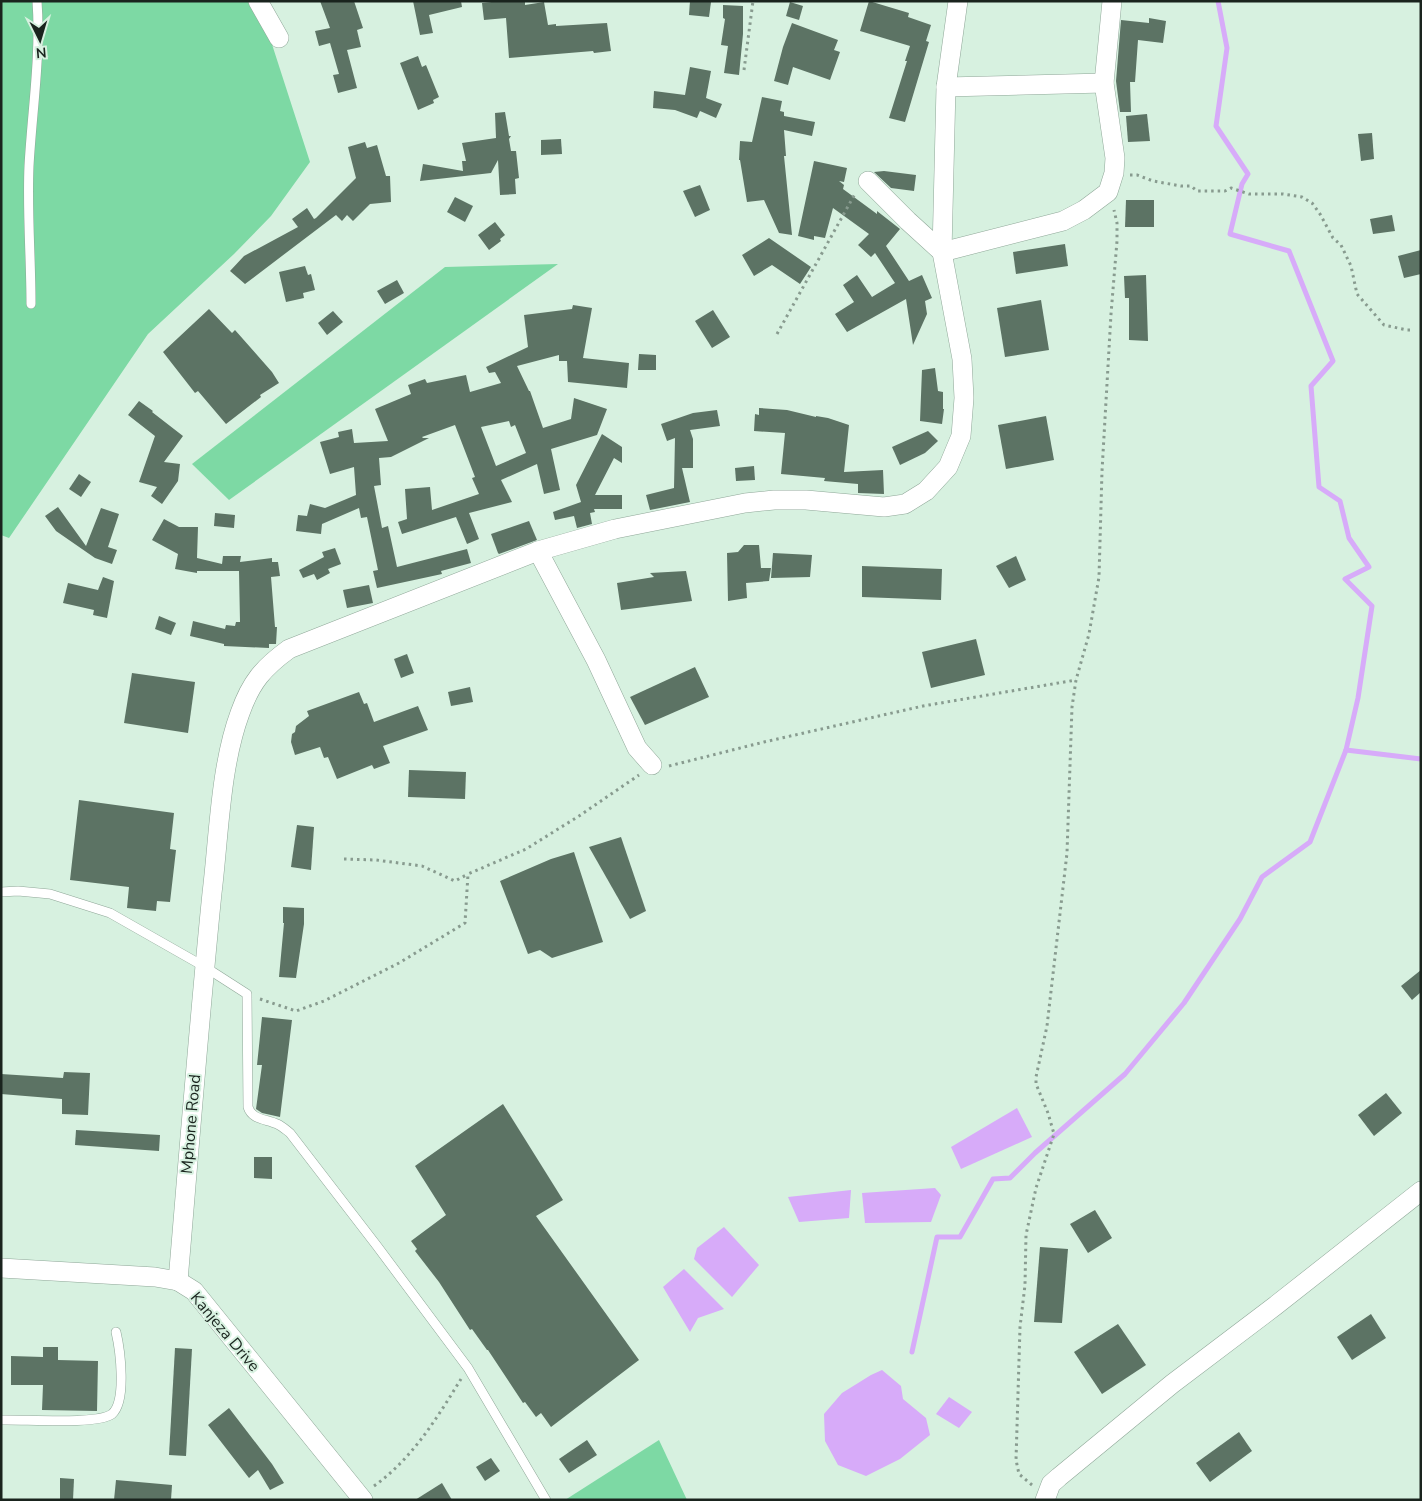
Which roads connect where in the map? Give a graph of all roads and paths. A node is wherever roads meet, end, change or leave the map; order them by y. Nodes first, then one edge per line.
1 (37, 1) edge
2 (258, 1) edge
3 (753, 1) edge
4 (958, 1) edge
5 (1112, 1) edge
6 (279, 38) dead end
7 (744, 70) dead end
8 (1104, 82) junction
9 (946, 87) junction
10 (1114, 174) junction
11 (868, 181) joint
12 (1108, 192) junction
13 (942, 252) junction
14 (31, 304) dead end
15 (1414, 330) dead end
16 (777, 334) dead end
17 (538, 551) junction
18 (1076, 680) junction
19 (652, 765) junction
20 (344, 859) dead end
21 (468, 874) junction
22 (1, 892) edge
23 (204, 967) junction
24 (247, 994) junction
25 (1421, 1191) edge
26 (1, 1268) edge
27 (178, 1281) junction
28 (116, 1332) dead end
29 (468, 1368) junction
30 (1, 1420) edge
31 (362, 1498) edge
32 (1045, 1499) edge
33 (546, 1500) edge

1 - 14 lane
2 - 6 street
3 - 7 path
4 - 9 street, Mphone Road
5 - 8 street
8 - 9 street
8 - 10 street
9 - 13 street, Mphone Road
10 - 12 street
10 - 15 path
11 - 13 street
11 - 16 path
12 - 13 street
12 - 18 path
13 - 17 street, Mphone Road
17 - 19 street
17 - 23 street, Mphone Road
18 - 19 path
18 - 32 path
19 - 21 path
20 - 21 path
21 - 24 path
22 - 23 lane
23 - 24 lane
23 - 27 street, Mphone Road
24 - 29 lane
25 - 32 street
26 - 27 street, Kanjeza Drive
27 - 31 street, Kanjeza Drive
28 - 30 lane
29 - 31 path
29 - 33 lane

